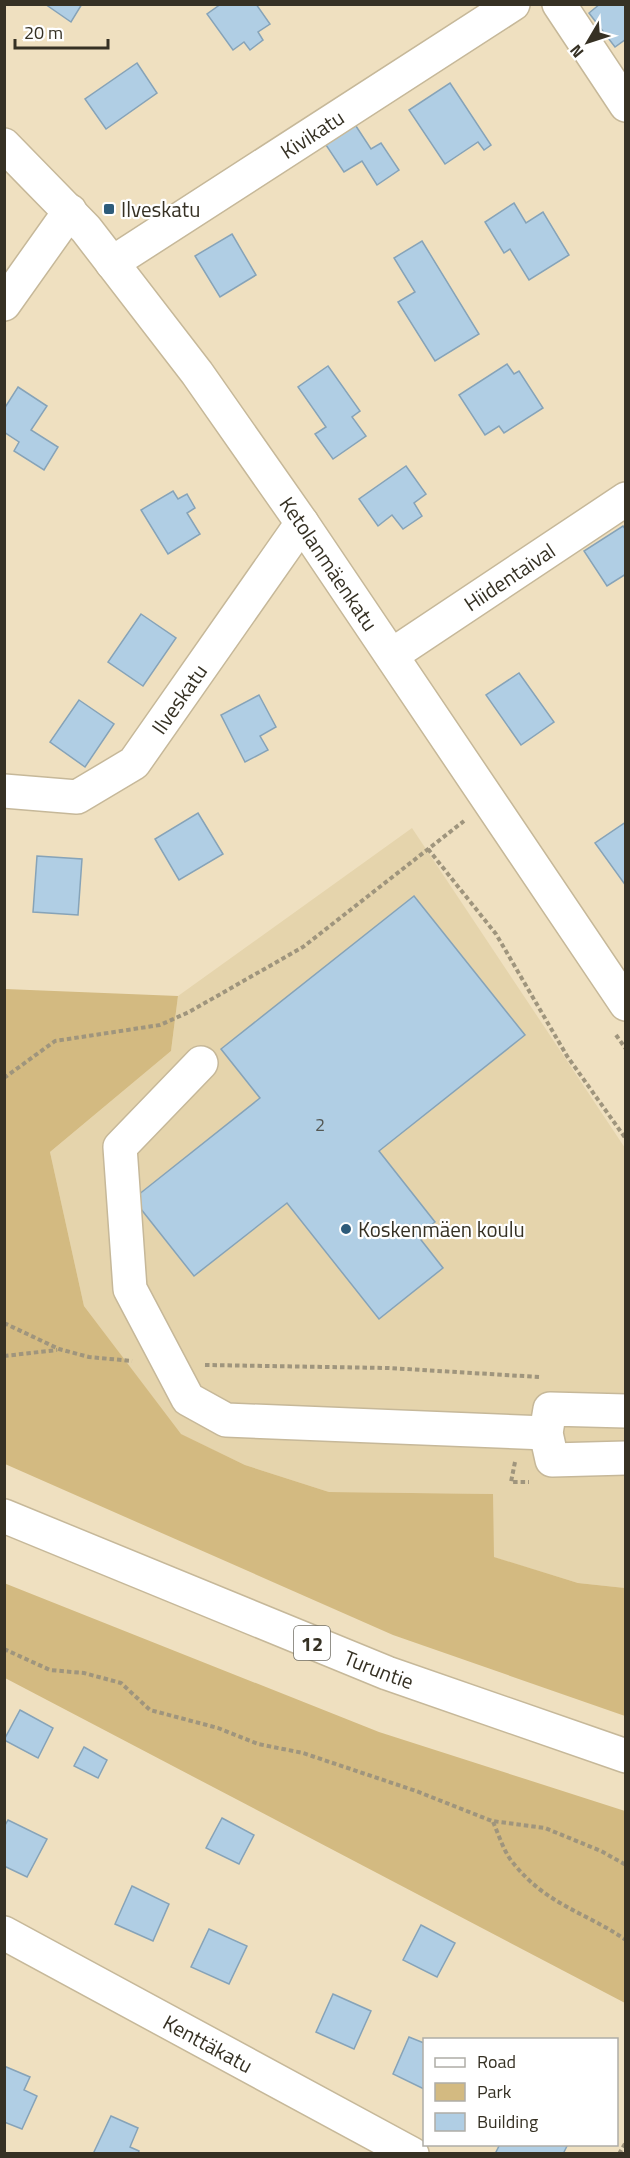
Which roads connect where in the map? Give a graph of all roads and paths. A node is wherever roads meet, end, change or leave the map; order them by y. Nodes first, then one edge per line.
1 (513, 4) edge
2 (559, 4) edge
3 (626, 105) edge
4 (4, 145) edge
5 (70, 211) junction
6 (112, 263) junction
7 (4, 304) edge
8 (626, 499) edge
9 (302, 522) junction
10 (392, 655) junction
11 (4, 791) edge
12 (469, 817) dead end
13 (428, 849) junction
14 (626, 1004) edge
15 (201, 1063) dead end
16 (4, 1078) edge
17 (626, 1139) edge
18 (4, 1323) edge
19 (59, 1349) junction
20 (4, 1356) edge
21 (170, 1365) junction
22 (544, 1378) dead end
23 (626, 1411) edge
24 (546, 1433) junction
25 (626, 1458) edge
26 (4, 1516) edge
27 (4, 1649) edge
28 (626, 1756) edge
29 (492, 1821) junction
30 (626, 1865) edge
31 (4, 1933) edge
32 (626, 1940) edge
33 (626, 2142) edge
34 (412, 2154) edge
35 (619, 2154) edge

1 - 6 main road, Kivikatu
2 - 3 main road
4 - 5 main road, Ketolanmäenkatu
5 - 6 main road, Ketolanmäenkatu
5 - 7 main road
6 - 9 main road, Ketolanmäenkatu
8 - 10 main road, Hiidentaival
9 - 10 main road, Ketolanmäenkatu
9 - 11 main road, Ilveskatu
10 - 14 main road, Ketolanmäenkatu
12 - 13 path
13 - 16 path
13 - 17 path
15 - 21 main road
18 - 19 path
19 - 20 path
19 - 21 path
21 - 22 path
21 - 24 main road
23 - 24 main road
24 - 25 main road
26 - 28 main road, Turuntie / 12
27 - 29 path
29 - 30 path
29 - 32 path
31 - 34 main road, Kenttäkatu
33 - 35 path

